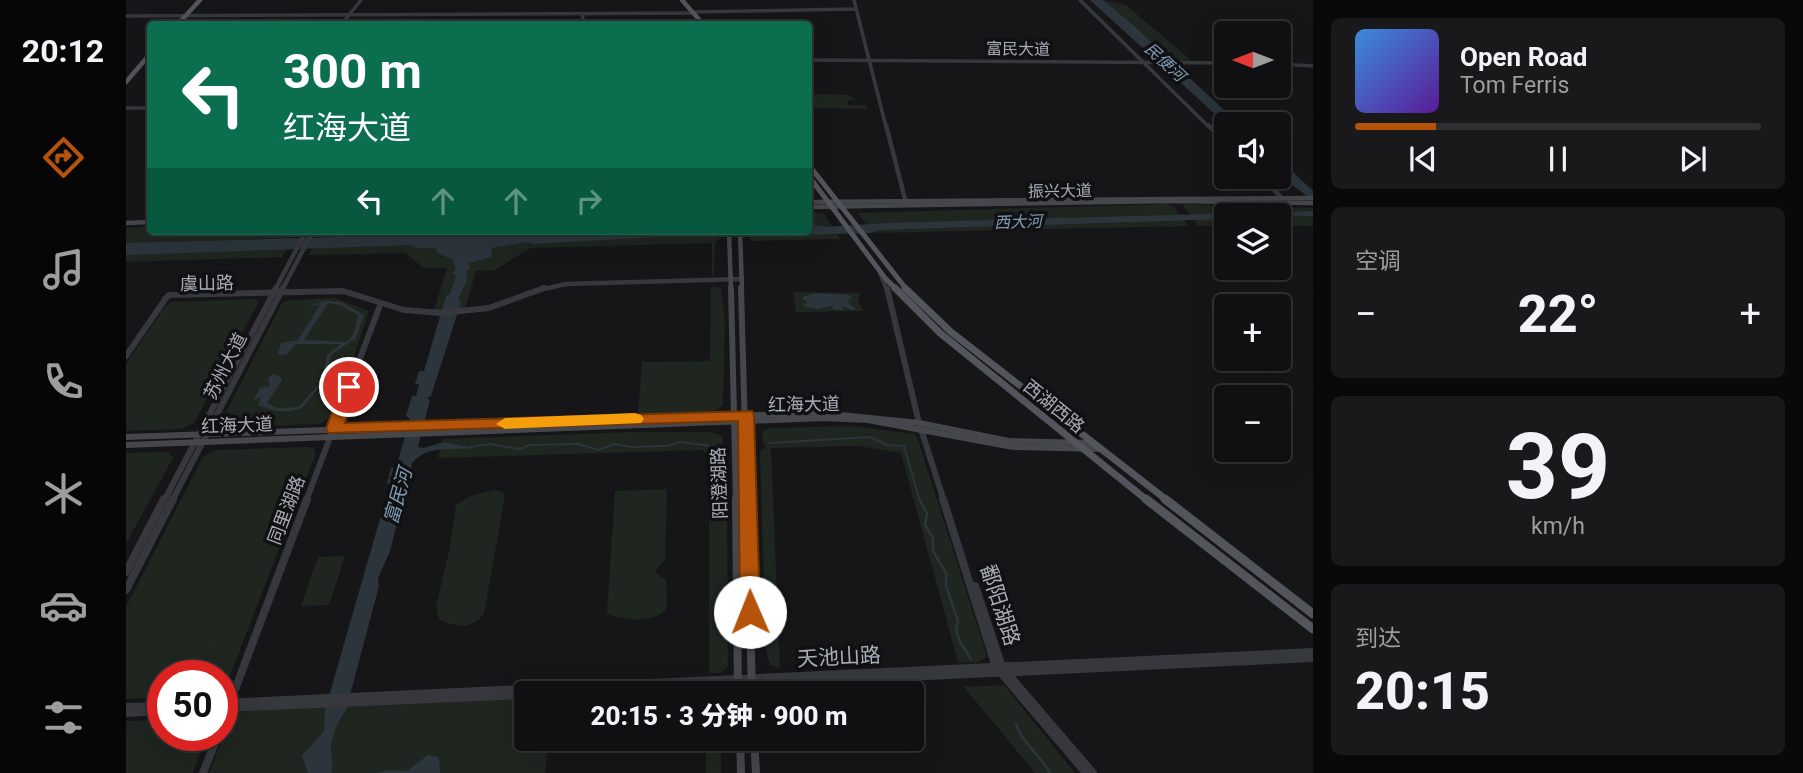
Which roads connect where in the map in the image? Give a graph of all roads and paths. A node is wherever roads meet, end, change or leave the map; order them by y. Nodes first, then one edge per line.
1 (197, 0) edge
2 (364, 0) edge
3 (680, 0) edge
4 (854, 0) edge
5 (1080, 0) edge
6 (856, 9) junction
7 (689, 12) junction
8 (353, 14) junction
9 (583, 14) junction
10 (126, 15) edge
11 (184, 15) junction
12 (178, 21) edge
13 (347, 21) edge
14 (582, 21) edge
15 (694, 21) edge
16 (700, 21) edge
17 (147, 54) edge
18 (147, 55) edge
19 (812, 60) edge
20 (870, 61) junction
21 (1143, 63) junction
22 (1214, 63) edge
23 (1292, 65) edge
24 (1313, 66) edge
25 (126, 76) edge
26 (126, 82) edge
27 (147, 106) edge
28 (126, 107) edge
29 (1214, 131) edge
30 (812, 169) edge
31 (812, 180) edge
32 (1273, 189) edge
33 (1282, 198) junction
34 (1304, 200) junction
35 (1313, 200) edge
36 (906, 203) junction
37 (812, 204) edge
38 (830, 205) junction
39 (839, 205) junction
40 (147, 220) edge
41 (126, 221) edge
42 (308, 235) edge
43 (729, 235) edge
44 (740, 235) edge
45 (879, 271) junction
46 (730, 280) junction
47 (742, 280) junction
48 (275, 294) junction
49 (379, 308) junction
50 (440, 314) junction
51 (126, 356) edge
52 (746, 418) junction
53 (733, 419) junction
54 (922, 428) junction
55 (333, 433) junction
56 (200, 434) junction
57 (209, 434) junction
58 (126, 437) edge
59 (196, 442) junction
60 (205, 442) junction
61 (1075, 443) junction
62 (1095, 443) junction
63 (126, 445) edge
64 (1103, 449) junction
65 (1083, 450) junction
66 (126, 572) edge
67 (126, 590) edge
68 (1313, 614) edge
69 (1313, 629) edge
70 (1313, 652) edge
71 (1313, 658) edge
72 (1001, 670) junction
73 (238, 674) edge
74 (738, 681) edge
75 (752, 681) edge
76 (830, 681) edge
77 (514, 694) edge
78 (514, 695) edge
79 (366, 699) junction
80 (238, 704) edge
81 (126, 707) edge
82 (147, 708) edge
83 (147, 710) edge
84 (126, 713) edge
85 (212, 751) edge
86 (740, 751) edge
87 (755, 751) edge
88 (204, 773) edge
89 (741, 773) edge
90 (756, 773) edge
91 (1086, 773) edge
92 (1093, 773) edge

1 - 11 main road
2 - 8 street
3 - 7 main road
4 - 6 street
5 - 21 street
6 - 7 street
6 - 20 street
7 - 8 street
7 - 9 street
7 - 15 main road
7 - 16 main road
8 - 9 street
8 - 11 street
8 - 13 street
9 - 14 street
10 - 11 street
11 - 12 main road
17 - 25 main road
18 - 26 main road
19 - 20 street, 富民大道
20 - 21 street, 富民大道
20 - 36 street
21 - 22 street, 富民大道
21 - 29 street
23 - 24 street
27 - 28 street
30 - 39 main road, 西湖西路
31 - 38 main road, 西湖西路
32 - 33 street
33 - 34 main road, 振兴大道
33 - 36 main road, 振兴大道
34 - 35 main road, 振兴大道
34 - 39 main road, 振兴大道
36 - 39 main road, 振兴大道
37 - 38 main road, 振兴大道
38 - 39 main road, 振兴大道
38 - 45 main road, 西湖西路
39 - 62 main road, 西湖西路
40 - 41 main road
42 - 48 street, 苏州大道
43 - 46 main road, 阳澄湖路
44 - 47 main road, 阳澄湖路
45 - 54 street, 鄱阳湖路
45 - 61 main road, 西湖西路
46 - 47 street, 虞山路
46 - 50 street, 虞山路
46 - 53 main road, 阳澄湖路
47 - 52 main road, 阳澄湖路
48 - 49 street, 虞山路
48 - 50 street, 虞山路
48 - 51 street, 虞山路
48 - 56 street, 苏州大道
48 - 57 street, 苏州大道
49 - 50 street, 虞山路
49 - 55 street, 同里湖路
52 - 53 main road, 红海大道
52 - 54 main road, 红海大道
52 - 75 main road, 阳澄湖路
53 - 55 main road, 红海大道
53 - 74 main road, 阳澄湖路
54 - 61 main road, 红海大道
54 - 65 main road, 红海大道
54 - 72 street, 鄱阳湖路
55 - 57 main road, 红海大道
55 - 60 main road, 红海大道
55 - 73 street, 同里湖路
56 - 57 main road, 红海大道
56 - 58 main road, 红海大道
56 - 59 street, 苏州大道
57 - 60 street, 苏州大道
59 - 60 main road, 红海大道
59 - 63 main road, 红海大道
59 - 66 street, 苏州大道
60 - 67 street, 苏州大道
61 - 62 main road, 红海大道
61 - 65 main road, 西湖西路
62 - 64 main road, 西湖西路
64 - 65 main road, 红海大道
64 - 68 main road, 西湖西路
65 - 69 main road, 西湖西路
70 - 72 street, 天池山路
71 - 72 street, 天池山路
72 - 76 street, 天池山路
72 - 91 street, 鄱阳湖路
72 - 92 street, 鄱阳湖路
77 - 79 street, 天池山路
78 - 79 street, 天池山路
79 - 80 street, 天池山路
81 - 82 street
83 - 84 street
85 - 88 street
86 - 89 main road
87 - 90 main road

